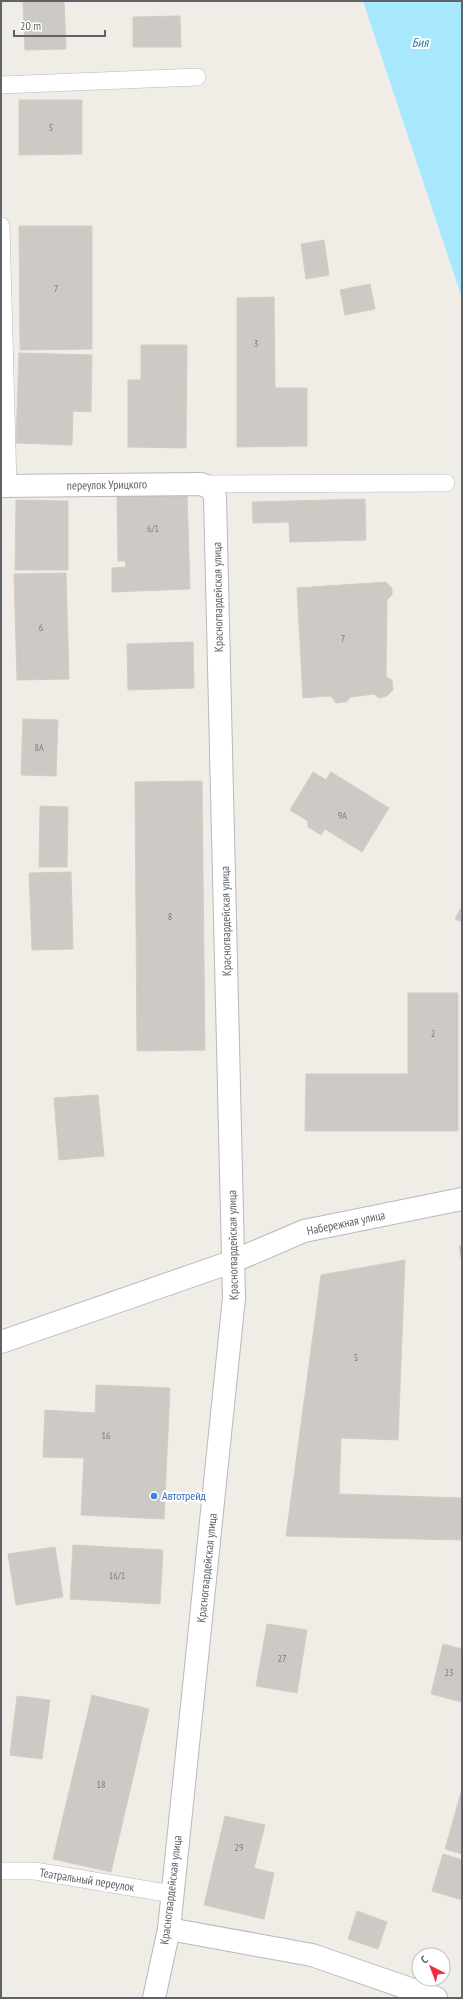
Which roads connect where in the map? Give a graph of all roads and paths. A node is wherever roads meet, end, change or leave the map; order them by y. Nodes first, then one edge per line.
1 (197, 76) dead end
2 (1, 85) edge
3 (1, 226) edge
4 (446, 483) dead end
5 (4, 486) edge
6 (206, 486) junction
7 (462, 1199) edge
8 (234, 1261) junction
9 (1, 1342) edge
10 (1, 1870) edge
11 (172, 1894) junction
12 (169, 1929) junction
13 (154, 1998) edge
14 (436, 1998) edge

1 - 2 lane
3 - 5 lane
4 - 6 lane
5 - 6 street, переулок Урицкого
6 - 8 street, Красногвардейская улица
7 - 8 street, Набережная улица
8 - 9 street, Набережная улица
8 - 11 street, Красногвардейская улица
10 - 11 lane, Театральный переулок
11 - 12 street, Красногвардейская улица
12 - 13 street, Красногвардейская улица
12 - 14 street

